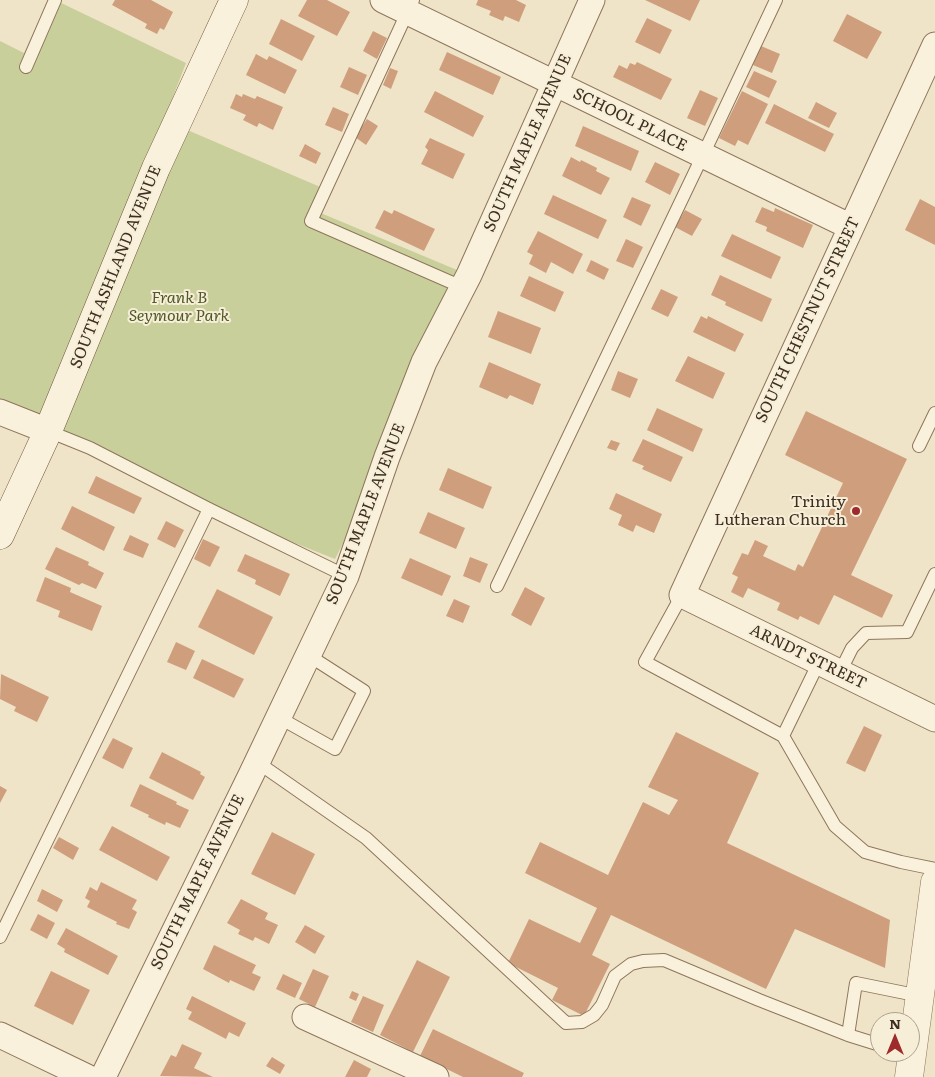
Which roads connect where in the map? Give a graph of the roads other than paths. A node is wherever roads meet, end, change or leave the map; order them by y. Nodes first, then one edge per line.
1 (55, 0) edge
2 (234, 0) edge
3 (383, 0) edge
4 (592, 0) edge
5 (776, 0) edge
6 (410, 6) edge
7 (935, 45) edge
8 (26, 67) dead end
9 (555, 84) junction
10 (704, 155) junction
11 (851, 227) junction
12 (462, 287) junction
13 (0, 412) edge
14 (935, 414) edge
15 (48, 431) junction
16 (919, 446) dead end
17 (209, 509) junction
18 (0, 535) edge
19 (935, 574) edge
20 (346, 576) junction
21 (496, 586) dead end
22 (682, 596) junction
23 (308, 654) junction
24 (829, 667) junction
25 (278, 717) junction
26 (935, 719) edge
27 (783, 736) junction
28 (257, 762) junction
29 (935, 869) edge
30 (935, 882) edge
31 (0, 937) edge
32 (920, 996) junction
33 (918, 1012) edge
34 (305, 1017) dead end
35 (0, 1035) edge
36 (848, 1035) junction
37 (870, 1042) edge
38 (87, 1077) edge
39 (103, 1077) edge
40 (436, 1077) edge

1 - 8 lane
2 - 15 main road, SOUTH ASHLAND AVENUE
3 - 6 street, SCHOOL PLACE
4 - 9 street, SOUTH MAPLE AVENUE
5 - 10 lane
6 - 9 street, SCHOOL PLACE
6 - 12 lane
7 - 11 street, SOUTH CHESTNUT STREET
9 - 10 street, SCHOOL PLACE
9 - 12 street, SOUTH MAPLE AVENUE
10 - 11 street, SCHOOL PLACE
10 - 21 lane
11 - 22 street, SOUTH CHESTNUT STREET
12 - 20 street, SOUTH MAPLE AVENUE
13 - 15 street
14 - 16 lane
15 - 17 lane
15 - 18 main road, SOUTH ASHLAND AVENUE
17 - 20 lane
17 - 31 lane
19 - 24 lane
20 - 23 street, SOUTH MAPLE AVENUE
22 - 24 street, ARNDT STREET
22 - 27 lane
23 - 25 street, SOUTH MAPLE AVENUE
23 - 25 lane
24 - 26 street, ARNDT STREET
24 - 27 lane
25 - 28 street, SOUTH MAPLE AVENUE
27 - 29 lane
28 - 36 lane
28 - 39 street, SOUTH MAPLE AVENUE
30 - 32 main road
32 - 33 main road
32 - 36 lane
34 - 40 street
35 - 38 street
36 - 37 lane

